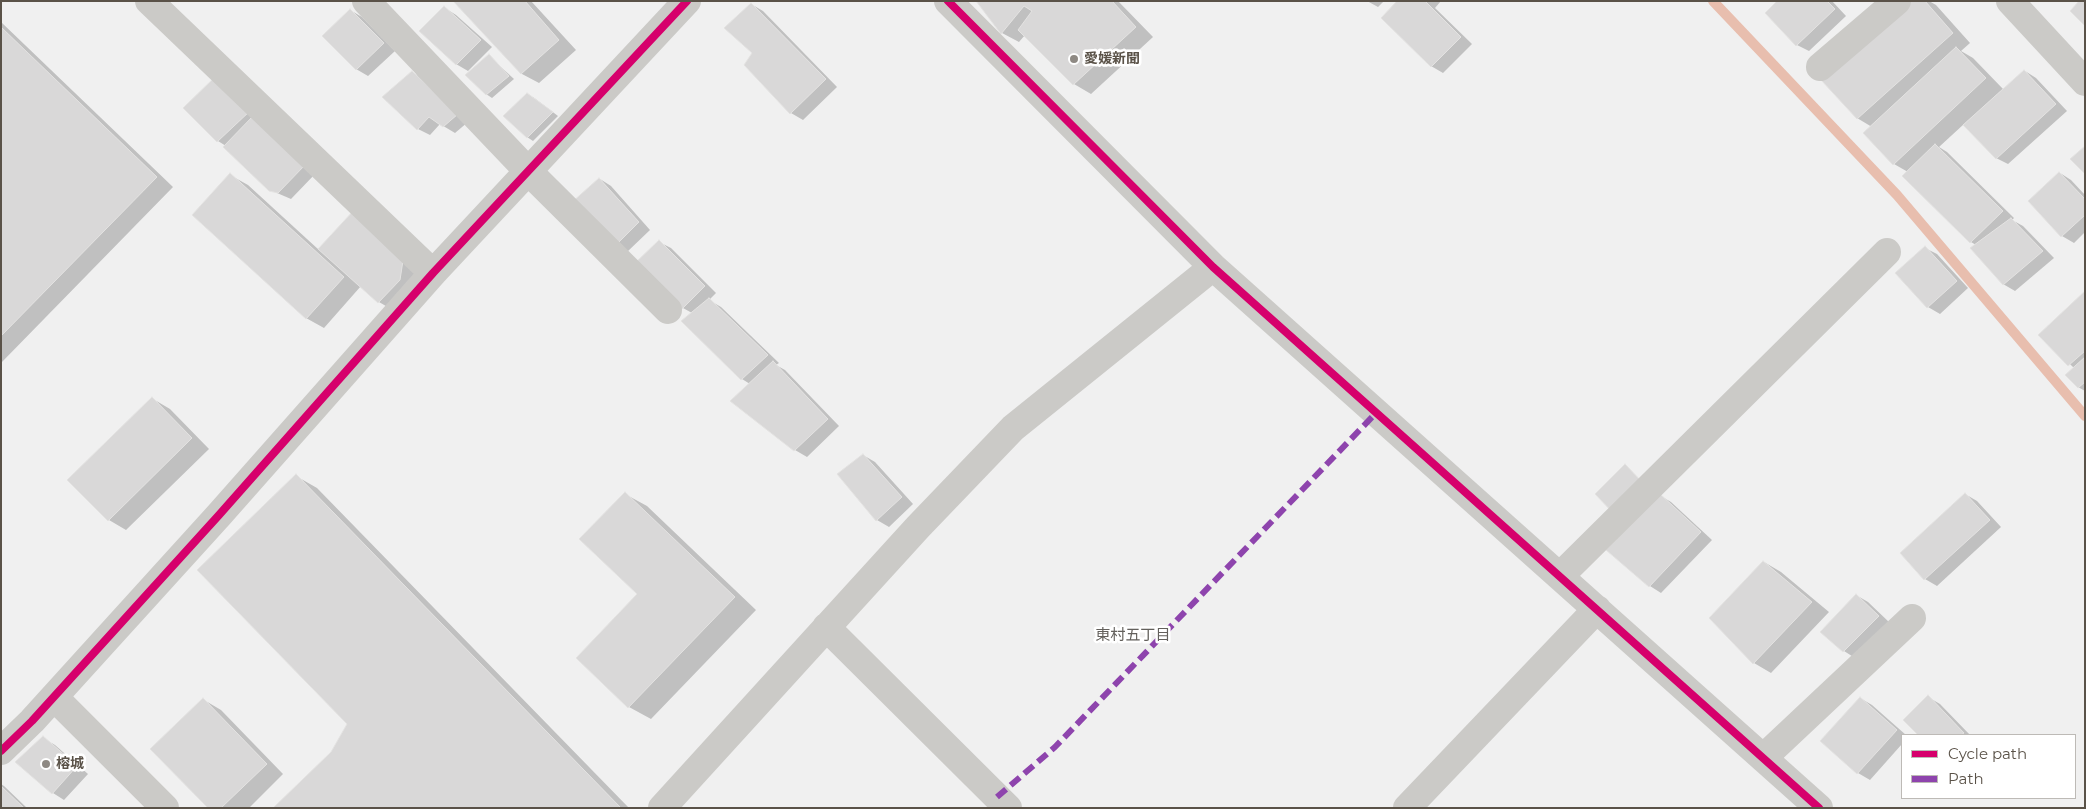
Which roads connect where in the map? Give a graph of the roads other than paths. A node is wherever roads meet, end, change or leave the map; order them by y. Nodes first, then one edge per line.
1 (149, 1) edge
2 (366, 1) edge
3 (688, 1) edge
4 (948, 1) edge
5 (1897, 1) edge
6 (2010, 1) edge
7 (1820, 67) dead end
8 (2085, 82) edge
9 (528, 171) junction
10 (1887, 252) dead end
11 (1213, 267) junction
12 (433, 273) junction
13 (668, 310) dead end
14 (1560, 576) junction
15 (1597, 609) junction
16 (1912, 618) dead end
17 (826, 627) junction
18 (54, 697) junction
19 (1, 751) edge
20 (1763, 758) junction
21 (165, 808) edge
22 (662, 808) edge
23 (1008, 808) edge
24 (1407, 808) edge
25 (1819, 808) edge

1 - 12 street
2 - 9 street
3 - 9 street
4 - 11 street
5 - 7 street
6 - 8 street
9 - 12 street
9 - 13 street
10 - 14 street
11 - 14 street
11 - 17 street
12 - 18 street
14 - 15 street
15 - 20 street
15 - 24 street
16 - 20 street
17 - 22 street
17 - 23 street
18 - 19 street
18 - 21 street
20 - 25 street

